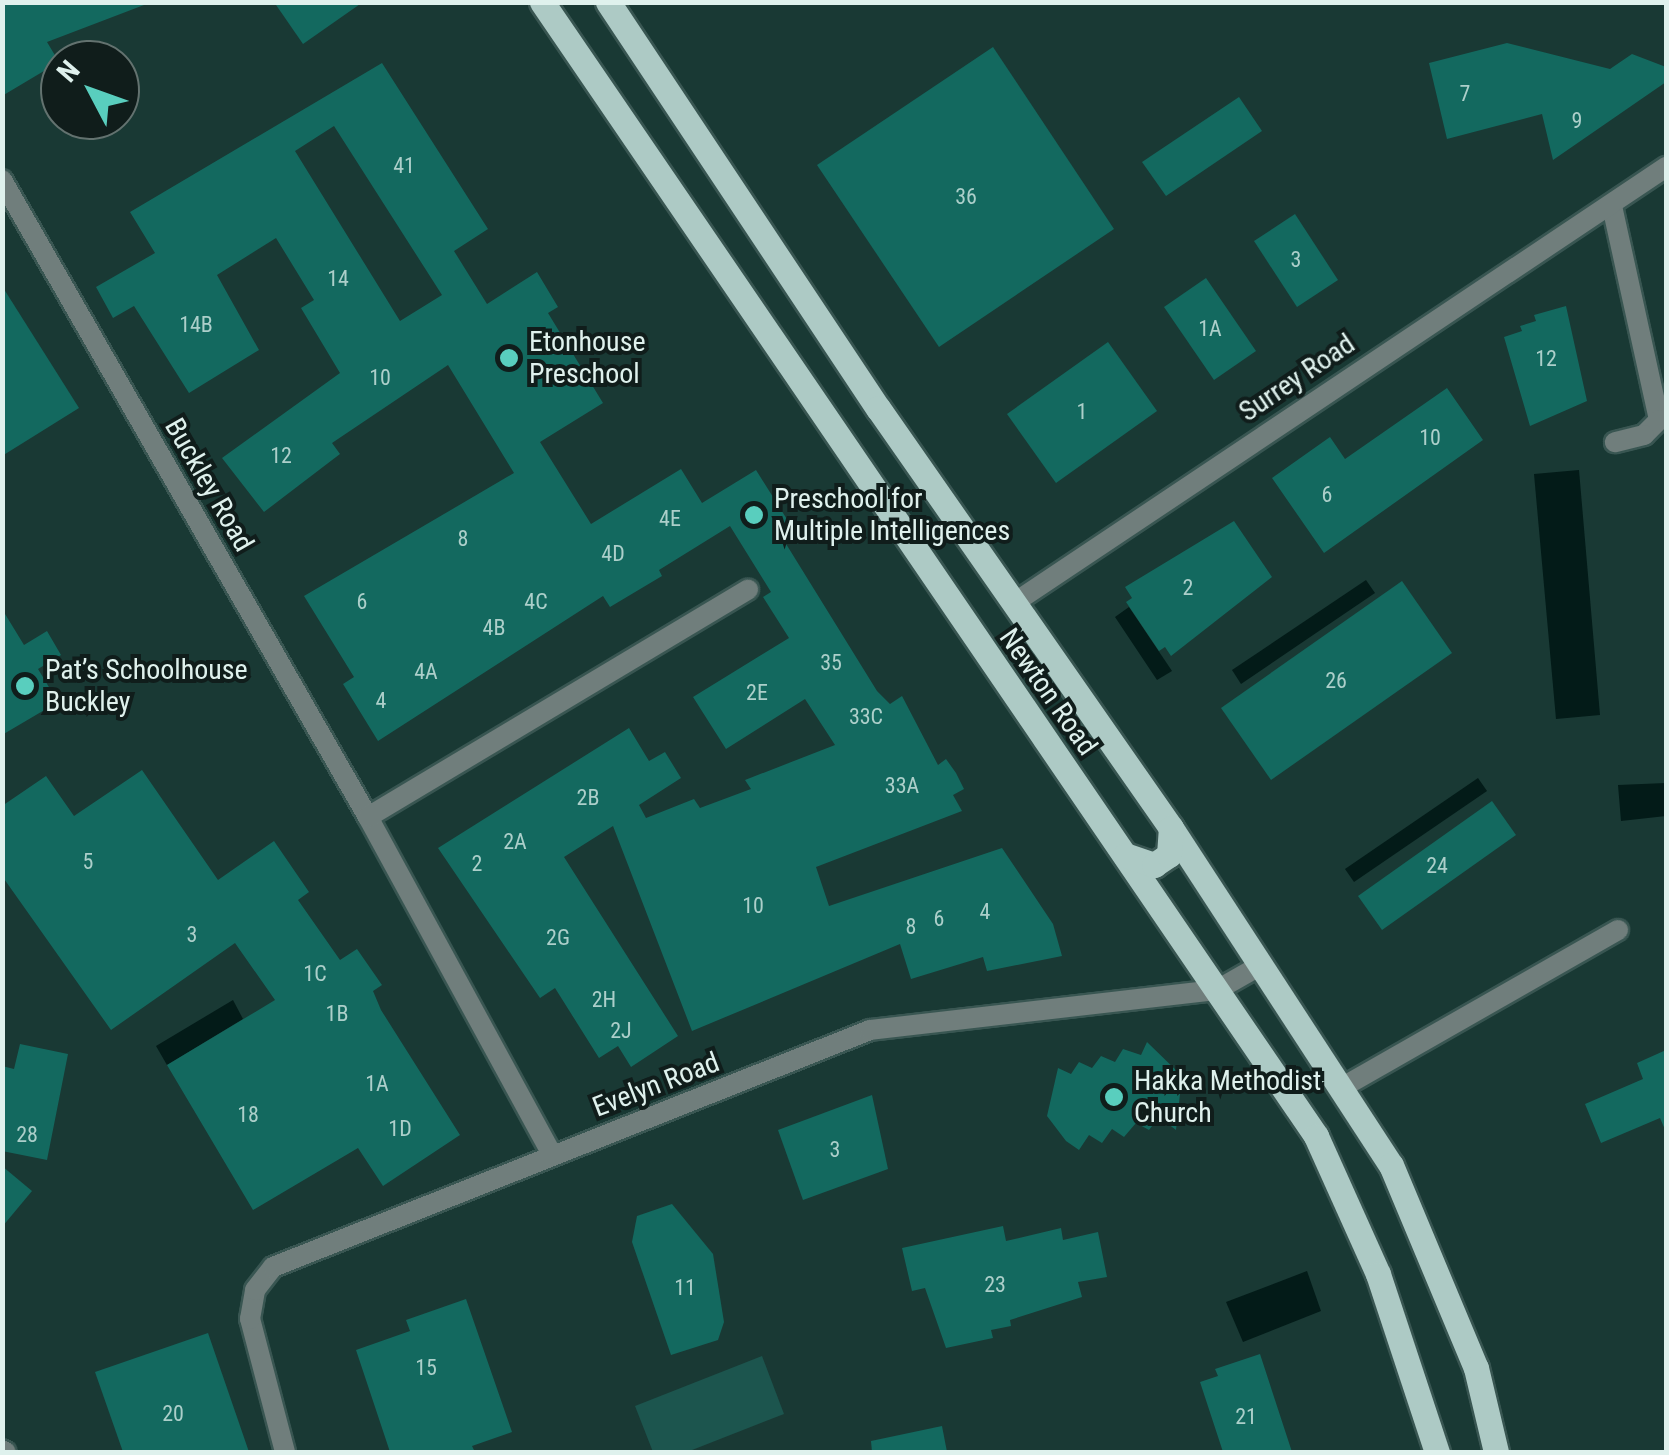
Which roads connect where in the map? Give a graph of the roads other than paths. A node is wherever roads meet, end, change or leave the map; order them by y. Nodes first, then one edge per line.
1 (542, 2) edge
2 (608, 2) edge
3 (1666, 167) edge
4 (2, 180) edge
5 (1612, 206) junction
6 (1615, 442) dead end
7 (748, 590) dead end
8 (1016, 601) junction
9 (368, 816) junction
10 (1171, 828) junction
11 (1125, 855) junction
12 (1618, 930) dead end
13 (1261, 965) junction
14 (1217, 990) junction
15 (1342, 1088) junction
16 (552, 1155) junction
17 (286, 1452) edge
18 (1436, 1452) edge
19 (1496, 1452) edge

1 - 11 main road, Newton Road
2 - 8 main road, Newton Road
3 - 5 street, Surrey Road
4 - 9 street, Buckley Road
5 - 6 street
5 - 8 street, Surrey Road
7 - 9 street
8 - 10 main road, Newton Road
9 - 16 street, Buckley Road
10 - 11 main road
10 - 13 main road, Newton Road
11 - 14 main road, Newton Road
12 - 15 street
13 - 14 street, Evelyn Road
13 - 15 main road, Newton Road
14 - 16 street, Evelyn Road
14 - 18 main road, Newton Road
15 - 19 main road, Newton Road
16 - 17 street, Evelyn Road

